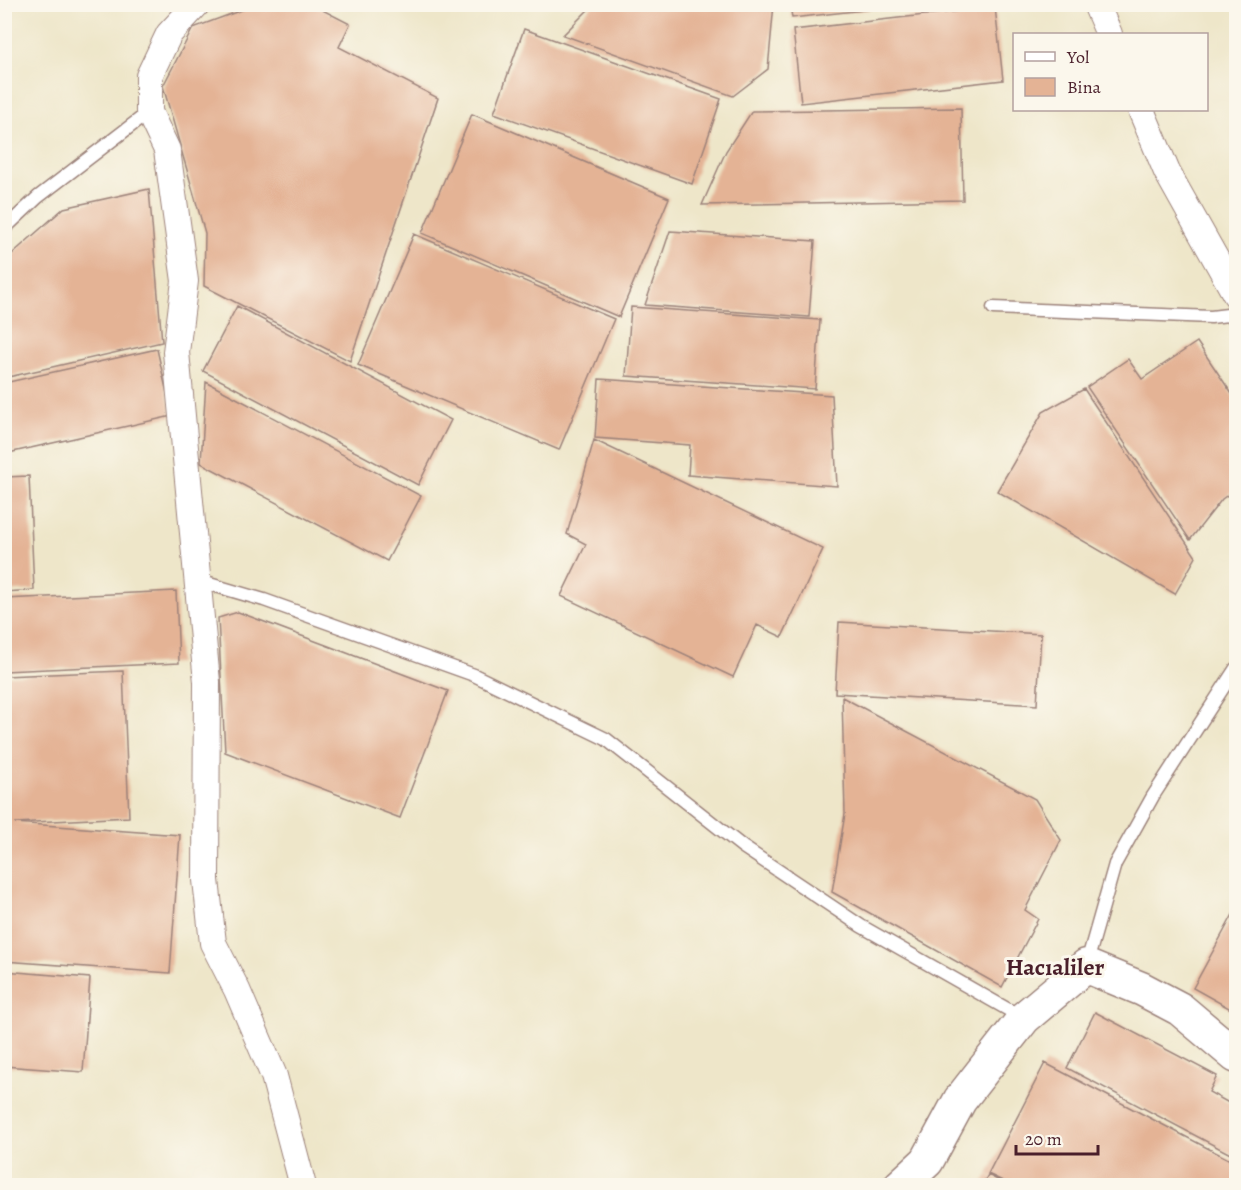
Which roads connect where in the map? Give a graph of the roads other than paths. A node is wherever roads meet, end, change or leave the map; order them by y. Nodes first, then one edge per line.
1 (197, 4) edge
2 (1096, 4) edge
3 (1108, 33) edge
4 (1141, 111) edge
5 (149, 112) junction
6 (4, 229) edge
7 (1233, 282) edge
8 (993, 308) dead end
9 (1236, 314) edge
10 (199, 581) junction
11 (1236, 668) edge
12 (1086, 966) junction
13 (1024, 1018) junction
14 (1236, 1056) edge
15 (303, 1185) edge
16 (900, 1185) edge

1 - 5 street
2 - 3 street
4 - 7 street
5 - 6 lane
5 - 10 street
8 - 9 lane
10 - 13 lane
10 - 15 street
11 - 12 lane
12 - 13 street
12 - 14 street
13 - 16 street

